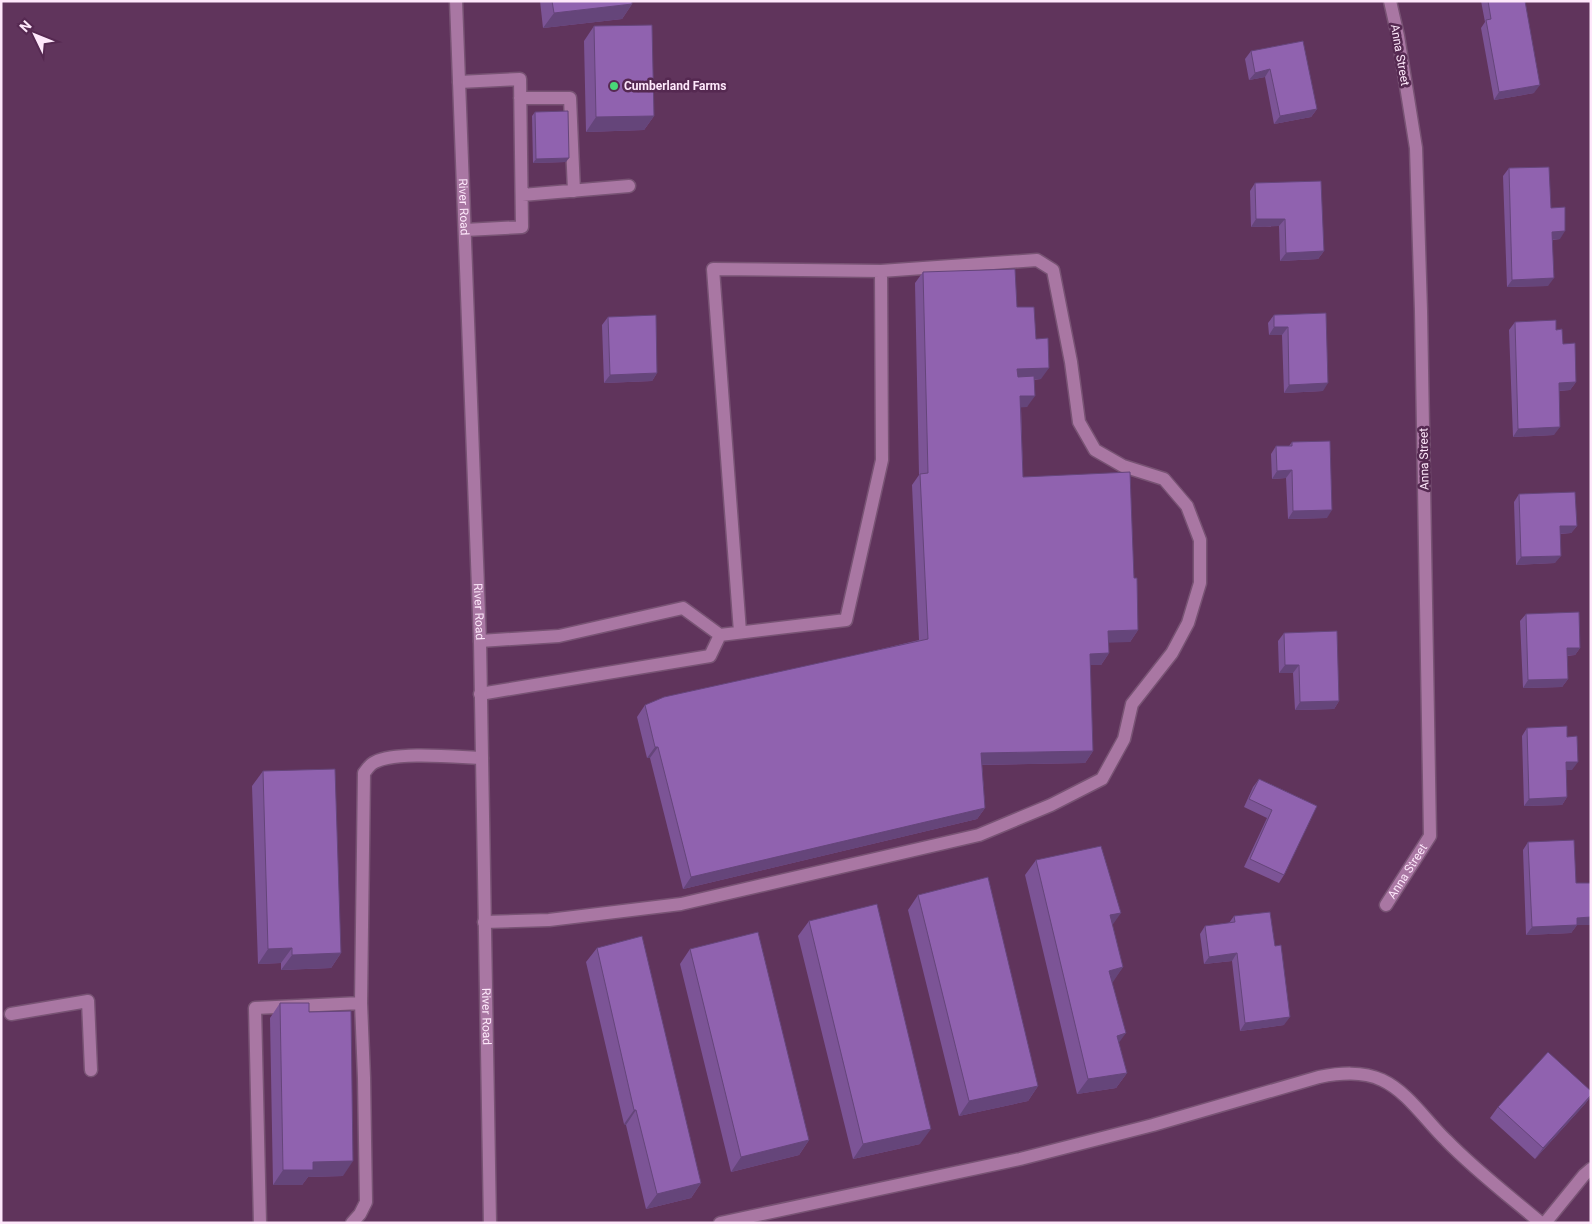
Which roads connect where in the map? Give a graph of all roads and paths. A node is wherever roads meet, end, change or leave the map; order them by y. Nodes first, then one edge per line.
1 (456, 1) edge
2 (1390, 1) edge
3 (459, 82) junction
4 (520, 98) junction
5 (629, 186) dead end
6 (574, 191) junction
7 (522, 195) junction
8 (465, 230) junction
9 (881, 270) junction
10 (740, 632) junction
11 (720, 635) junction
12 (480, 641) junction
13 (480, 694) junction
14 (482, 758) junction
15 (1386, 905) dead end
16 (484, 922) junction
17 (360, 1003) junction
18 (10, 1014) dead end
19 (91, 1070) dead end
20 (1591, 1169) edge
21 (260, 1223) edge
22 (352, 1223) edge
23 (490, 1223) edge
24 (720, 1223) edge
25 (1541, 1223) edge
26 (1546, 1223) edge

1 - 3 main road, River Road
2 - 15 main road, Anna Street
3 - 4 main road
3 - 8 main road, River Road
4 - 6 main road
4 - 7 main road
5 - 6 main road
6 - 7 main road
7 - 8 main road
8 - 12 main road, River Road
9 - 10 main road
9 - 10 main road
9 - 16 main road
10 - 11 main road
11 - 12 main road
11 - 13 main road
12 - 13 main road, River Road
13 - 14 main road, River Road
14 - 16 main road, River Road
14 - 17 main road
16 - 23 main road, River Road
17 - 21 main road
17 - 22 main road
18 - 19 main road
20 - 26 main road
24 - 25 main road

